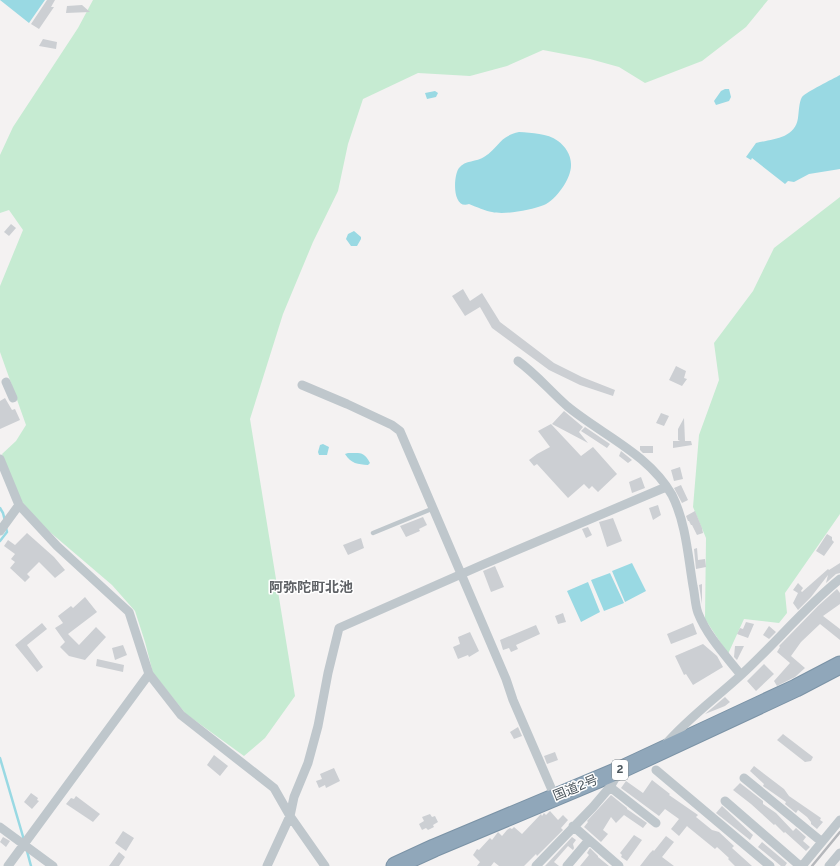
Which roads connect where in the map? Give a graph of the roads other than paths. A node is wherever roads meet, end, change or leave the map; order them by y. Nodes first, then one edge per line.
1 (518, 361) dead end
2 (302, 385) dead end
3 (10, 390) dead end
4 (0, 394) edge
5 (0, 459) edge
6 (666, 487) junction
7 (19, 505) junction
8 (434, 508) junction
9 (0, 531) edge
10 (373, 533) dead end
11 (462, 574) junction
12 (840, 579) edge
13 (840, 665) edge
14 (149, 674) junction
15 (741, 675) junction
16 (656, 762) junction
17 (620, 770) junction
18 (744, 778) dead end
19 (610, 787) junction
20 (555, 797) junction
21 (725, 801) dead end
22 (290, 816) junction
23 (840, 820) edge
24 (650, 822) dead end
25 (574, 826) junction
26 (0, 827) edge
27 (589, 840) junction
28 (822, 842) junction
29 (24, 845) junction
30 (840, 853) edge
31 (8, 866) edge
32 (53, 866) edge
33 (267, 866) edge
34 (325, 866) edge
35 (395, 866) edge
36 (536, 866) edge
37 (567, 866) edge
38 (619, 866) edge
39 (770, 866) edge
40 (801, 866) edge
41 (829, 866) edge

1 - 6 street
2 - 8 street
3 - 4 street
5 - 7 street
6 - 11 street
6 - 15 street
7 - 9 street
7 - 14 street
8 - 10 lane
8 - 11 street
11 - 20 street
11 - 22 street
12 - 15 street
13 - 16 highway, 国道2号 / 2
14 - 22 street
14 - 29 street
15 - 16 street
16 - 17 highway, 国道2号 / 2
16 - 39 street
17 - 19 street
17 - 20 highway, 国道2号 / 2
18 - 28 street
19 - 24 street
19 - 25 street
20 - 35 highway, 国道2号 / 2
21 - 40 street
22 - 33 street
22 - 34 street
23 - 28 street
25 - 27 street
25 - 36 street
26 - 29 street
27 - 37 street
27 - 38 street
28 - 40 street
29 - 31 street
29 - 32 street
30 - 41 street

